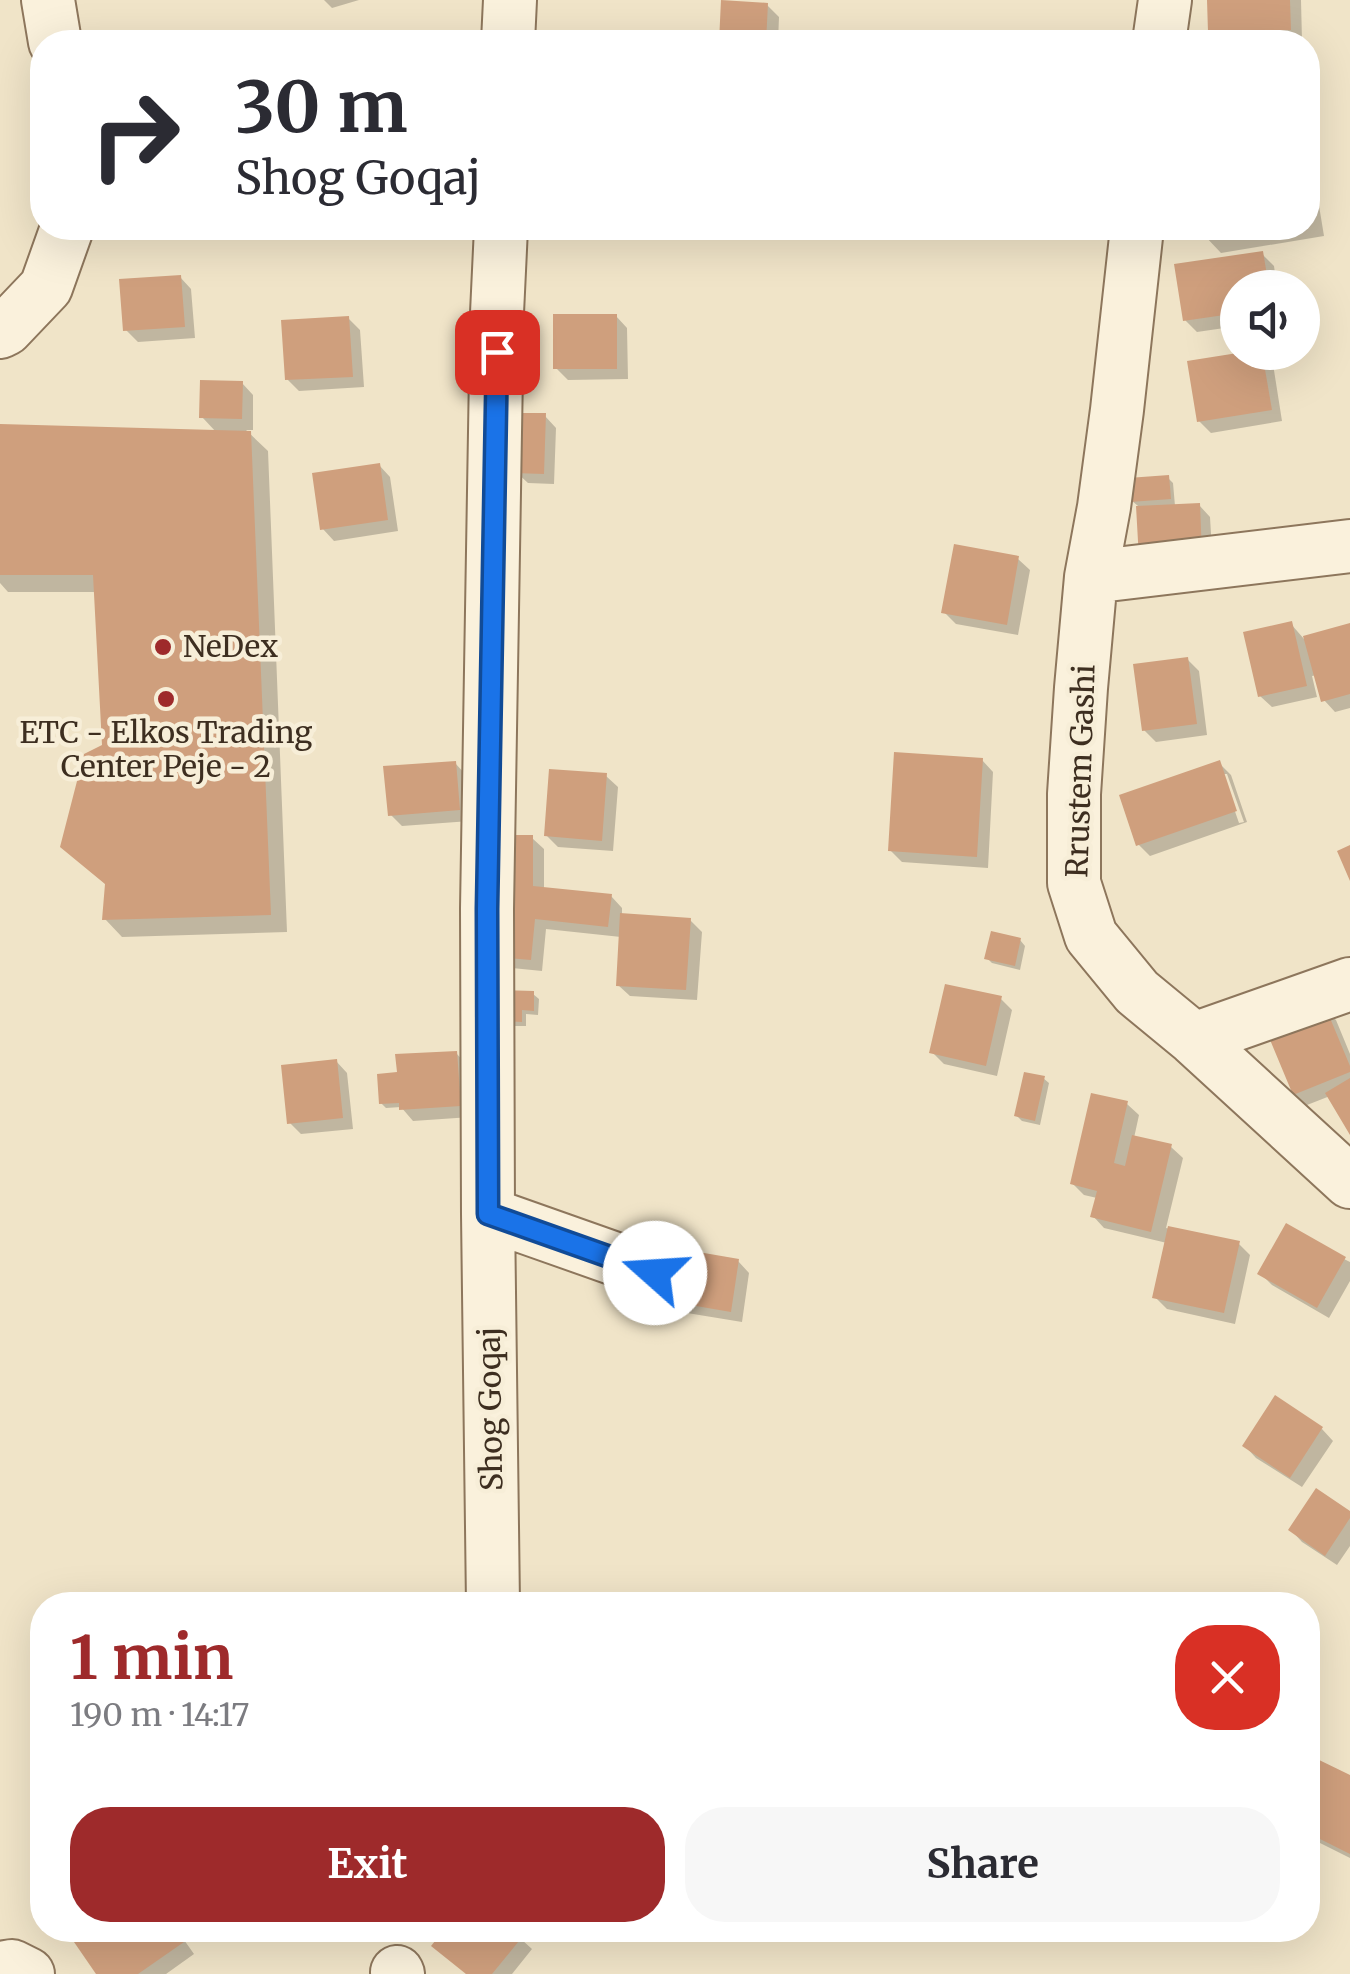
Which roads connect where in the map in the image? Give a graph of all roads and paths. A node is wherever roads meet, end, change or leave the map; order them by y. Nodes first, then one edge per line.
1 (48, 0) edge
2 (510, 0) edge
3 (1165, 0) edge
4 (52, 30) edge
5 (509, 30) edge
6 (1160, 30) edge
7 (62, 240) edge
8 (501, 240) edge
9 (1136, 240) edge
10 (0, 332) edge
11 (1350, 546) edge
12 (1091, 576) junction
13 (1350, 984) edge
14 (1194, 1039) junction
15 (1350, 1182) edge
16 (488, 1214) junction
17 (655, 1273) dead end
18 (494, 1592) edge
19 (0, 1968) edge
20 (28, 1974) edge

1 - 4 street
2 - 5 street
3 - 6 street
7 - 10 street
8 - 16 street, Shog Goqaj
9 - 12 street, Rrustem Gashi
11 - 12 street
12 - 14 street, Rrustem Gashi
13 - 14 street
14 - 15 street, Rrustem Gashi
16 - 17 street
16 - 18 street, Shog Goqaj
19 - 20 street

